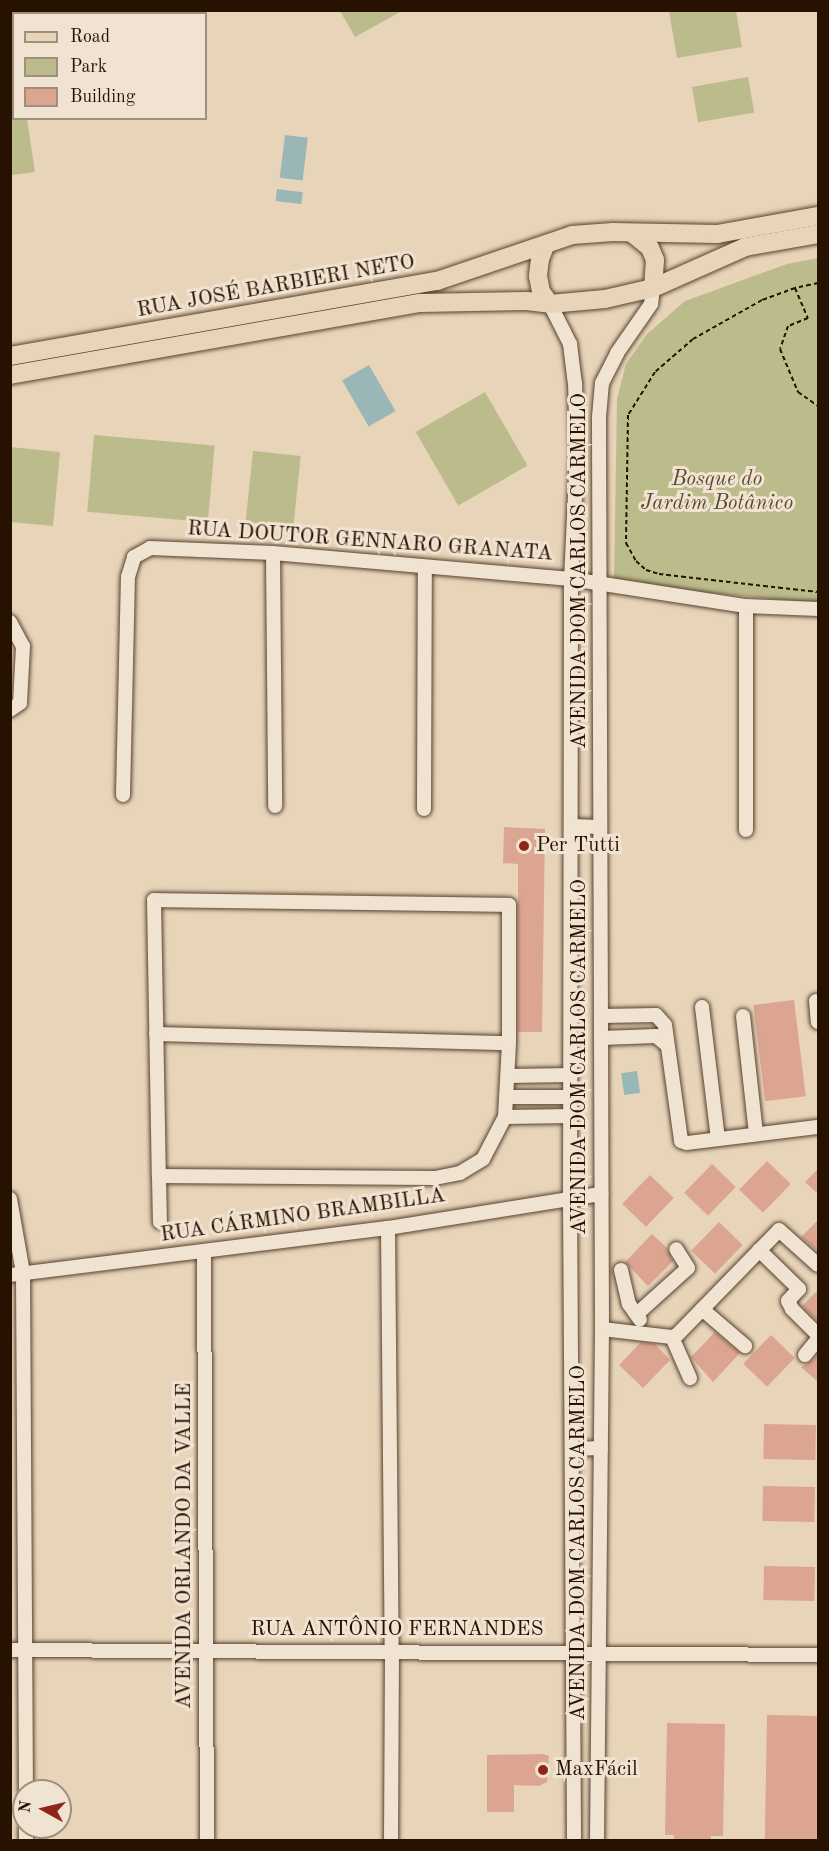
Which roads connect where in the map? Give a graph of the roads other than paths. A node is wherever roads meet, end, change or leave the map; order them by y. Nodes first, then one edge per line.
1 (819, 216) edge
2 (633, 234) junction
3 (819, 234) edge
4 (545, 246) junction
5 (653, 288) junction
6 (550, 304) junction
7 (10, 356) edge
8 (10, 375) edge
9 (273, 553) junction
10 (425, 567) junction
11 (571, 579) junction
12 (600, 583) junction
13 (746, 606) junction
14 (819, 609) edge
15 (10, 622) edge
16 (10, 710) edge
17 (123, 795) dead end
18 (275, 806) dead end
19 (424, 808) dead end
20 (571, 826) junction
21 (600, 826) junction
22 (747, 830) dead end
23 (816, 1001) dead end
24 (702, 1007) dead end
25 (601, 1016) junction
26 (743, 1016) dead end
27 (819, 1022) edge
28 (156, 1034) junction
29 (601, 1038) junction
30 (509, 1043) junction
31 (667, 1044) junction
32 (571, 1075) junction
33 (508, 1076) junction
34 (507, 1096) junction
35 (571, 1097) junction
36 (571, 1116) junction
37 (505, 1118) junction
38 (819, 1127) edge
39 (756, 1134) junction
40 (718, 1139) junction
41 (159, 1176) junction
42 (601, 1194) junction
43 (570, 1197) junction
44 (10, 1199) edge
45 (160, 1222) dead end
46 (388, 1228) junction
47 (676, 1249) dead end
48 (759, 1250) junction
49 (204, 1251) junction
50 (819, 1265) edge
51 (621, 1270) dead end
52 (17, 1274) edge
53 (702, 1310) junction
54 (638, 1314) junction
55 (602, 1329) junction
56 (644, 1334) junction
57 (672, 1337) junction
58 (819, 1337) edge
59 (745, 1346) dead end
60 (805, 1355) dead end
61 (690, 1378) dead end
62 (601, 1448) junction
63 (572, 1449) junction
64 (10, 1650) edge
65 (27, 1650) junction
66 (207, 1650) junction
67 (392, 1652) junction
68 (573, 1652) junction
69 (601, 1653) junction
70 (819, 1655) edge
71 (26, 1779) edge
72 (207, 1840) edge
73 (391, 1840) edge
74 (573, 1840) edge
75 (597, 1840) edge

1 - 2 main road
2 - 4 main road, RUA JOSÉ BARBIERI NETO
2 - 5 main road
3 - 5 main road
4 - 6 main road
4 - 7 main road, RUA JOSÉ BARBIERI NETO
5 - 6 main road, RUA JOSÉ BARBIERI NETO
5 - 12 street, AVENIDA DOM CARLOS CARMELO
6 - 8 main road, RUA JOSÉ BARBIERI NETO
6 - 11 street, AVENIDA DOM CARLOS CARMELO
9 - 10 street, RUA DOUTOR GENNARO GRANATA
9 - 17 street, RUA DOUTOR GENNARO GRANATA
9 - 18 street
10 - 11 street, RUA DOUTOR GENNARO GRANATA
10 - 19 street
11 - 12 street, RUA DOUTOR GENNARO GRANATA
11 - 20 street, AVENIDA DOM CARLOS CARMELO
12 - 13 street, RUA DOUTOR GENNARO GRANATA
12 - 21 street, AVENIDA DOM CARLOS CARMELO
13 - 14 street, RUA DOUTOR GENNARO GRANATA
13 - 22 street
15 - 16 street
20 - 21 street
20 - 32 street, AVENIDA DOM CARLOS CARMELO
21 - 25 street, AVENIDA DOM CARLOS CARMELO
23 - 27 street
24 - 40 street
25 - 29 street, AVENIDA DOM CARLOS CARMELO
25 - 31 street
26 - 39 street
28 - 30 street
28 - 30 street
28 - 41 street
29 - 31 street
29 - 42 street, AVENIDA DOM CARLOS CARMELO
30 - 33 street
31 - 40 street
32 - 33 street
32 - 35 street, AVENIDA DOM CARLOS CARMELO
33 - 34 street
34 - 35 street
34 - 37 street
35 - 36 street, AVENIDA DOM CARLOS CARMELO
36 - 37 street
36 - 43 street, AVENIDA DOM CARLOS CARMELO
37 - 41 street
38 - 39 street
39 - 40 street
41 - 45 street
42 - 43 street, RUA CÁRMINO BRAMBILLA
42 - 55 street, AVENIDA DOM CARLOS CARMELO
43 - 46 street, RUA CÁRMINO BRAMBILLA
43 - 63 street, AVENIDA DOM CARLOS CARMELO
44 - 52 street
46 - 49 street, RUA CÁRMINO BRAMBILLA
46 - 67 street
47 - 54 street
48 - 50 street
48 - 53 street
48 - 58 street
49 - 52 street, RUA CÁRMINO BRAMBILLA
49 - 66 street, AVENIDA ORLANDO DA VALLE
51 - 54 street
52 - 65 street
53 - 57 street
53 - 59 street
54 - 56 street
55 - 56 street
55 - 62 street, AVENIDA DOM CARLOS CARMELO
56 - 57 street
57 - 61 street
58 - 60 street
62 - 63 street
62 - 69 street, AVENIDA DOM CARLOS CARMELO
63 - 68 street, AVENIDA DOM CARLOS CARMELO
64 - 65 street, RUA ANTÔNIO FERNANDES
65 - 66 street, RUA ANTÔNIO FERNANDES
65 - 71 street
66 - 67 street, RUA ANTÔNIO FERNANDES
66 - 72 street, AVENIDA ORLANDO DA VALLE
67 - 68 street, RUA ANTÔNIO FERNANDES
67 - 73 street
68 - 69 street, RUA ANTÔNIO FERNANDES
68 - 74 street, AVENIDA DOM CARLOS CARMELO
69 - 70 street, RUA ANTÔNIO FERNANDES
69 - 75 street, AVENIDA DOM CARLOS CARMELO

